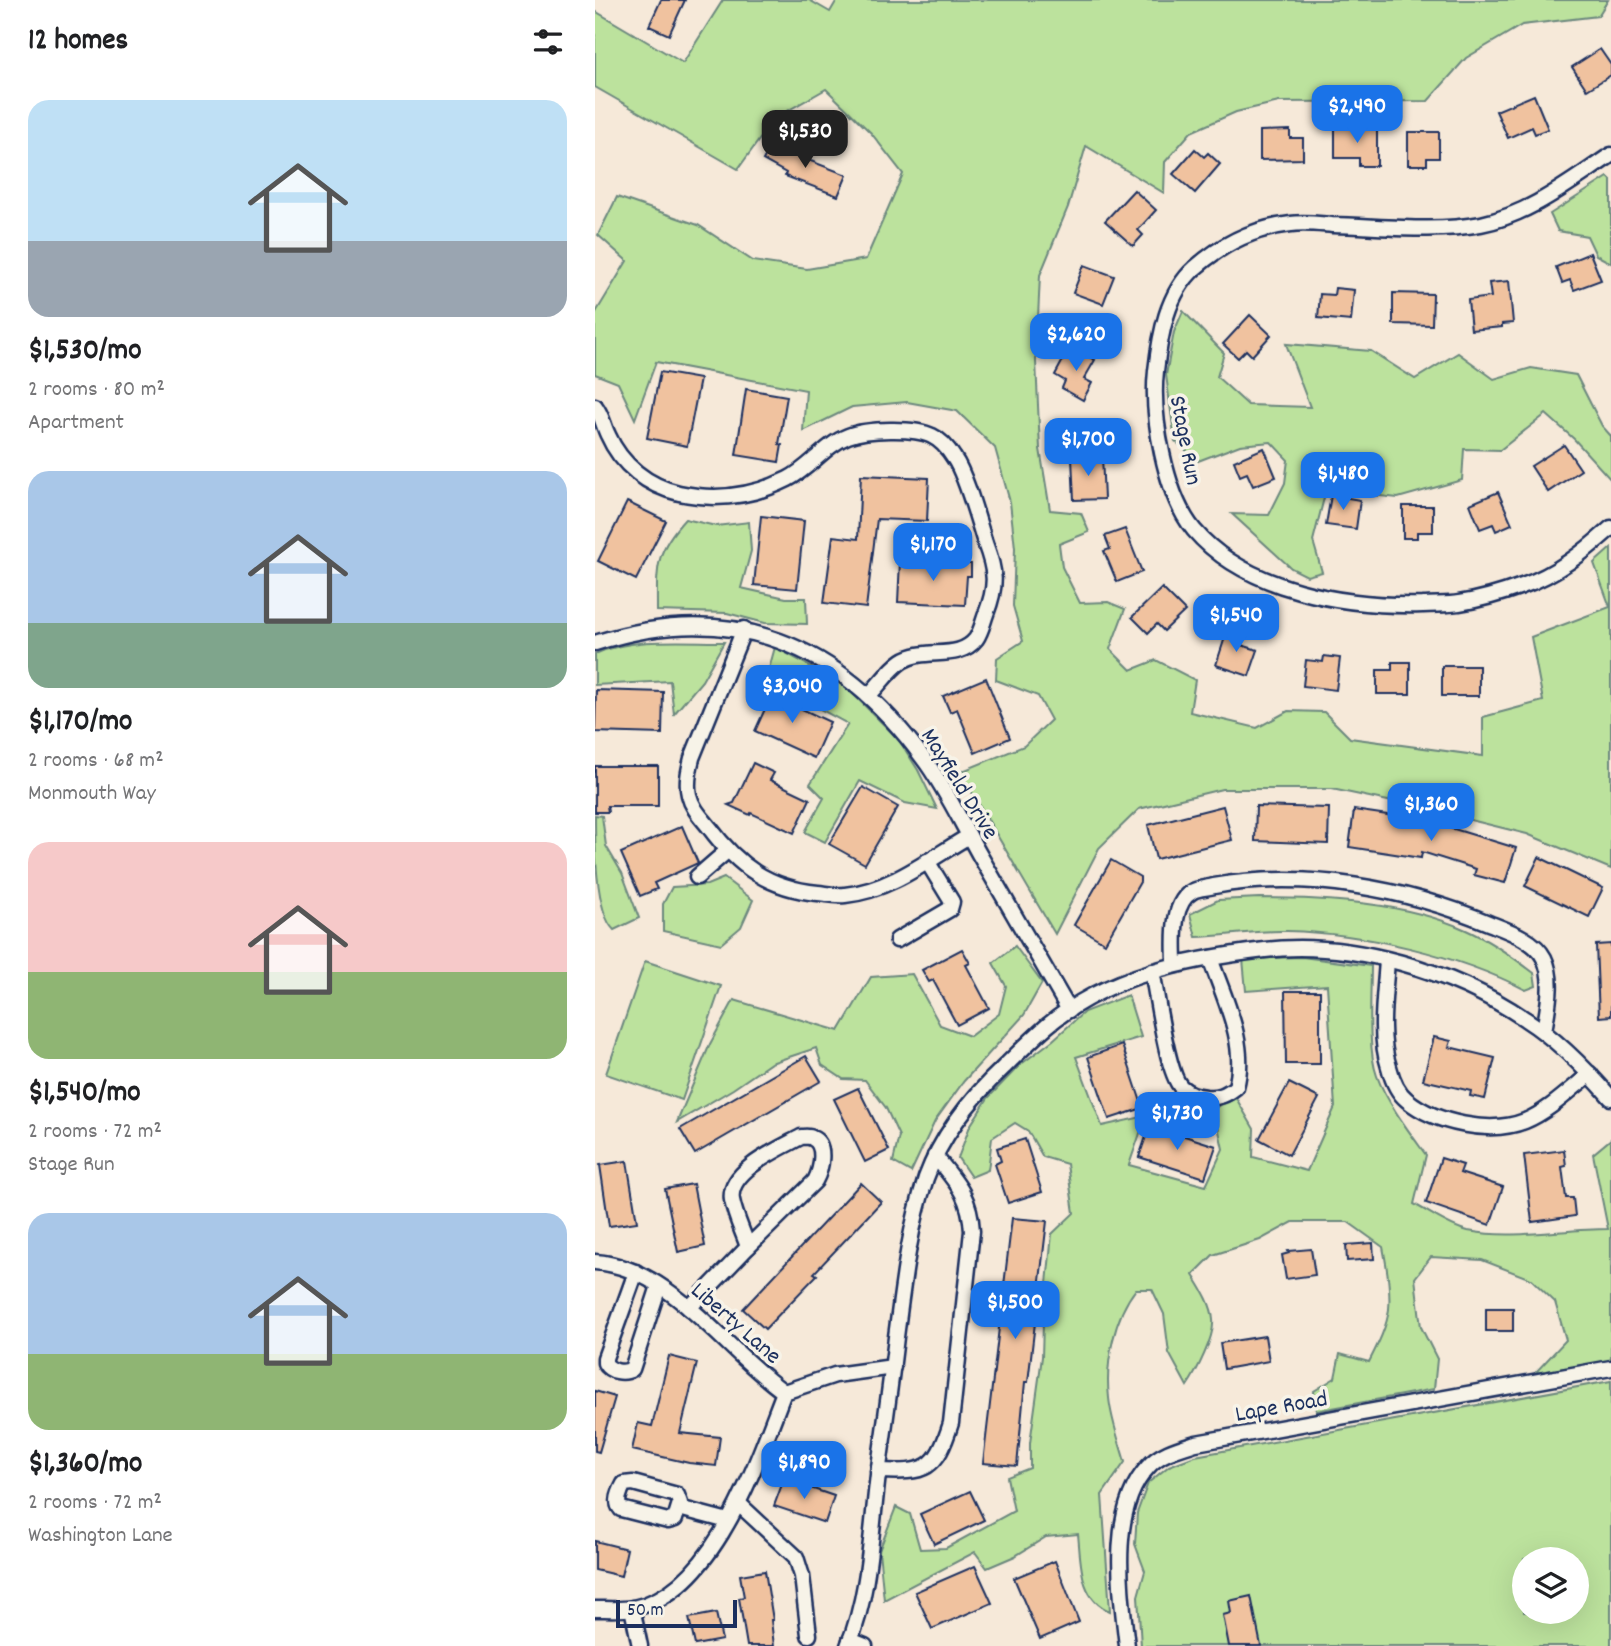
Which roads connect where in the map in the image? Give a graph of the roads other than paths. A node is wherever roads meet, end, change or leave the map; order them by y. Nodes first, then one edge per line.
1 (1611, 155) edge
2 (595, 406) edge
3 (1611, 528) edge
4 (744, 629) junction
5 (595, 643) edge
6 (869, 695) junction
7 (969, 836) junction
8 (727, 852) junction
9 (927, 861) junction
10 (697, 877) dead end
11 (897, 940) dead end
12 (1210, 958) junction
13 (1387, 960) junction
14 (1175, 965) junction
15 (1152, 971) junction
16 (1069, 1010) junction
17 (1544, 1032) junction
18 (1590, 1074) junction
19 (1611, 1098) edge
20 (935, 1156) junction
21 (748, 1247) junction
22 (595, 1262) edge
23 (636, 1272) junction
24 (659, 1286) junction
25 (689, 1308) junction
26 (893, 1367) junction
27 (1611, 1368) edge
28 (784, 1392) junction
29 (878, 1471) junction
30 (739, 1504) junction
31 (679, 1508) dead end
32 (727, 1521) junction
33 (632, 1608) junction
34 (595, 1609) edge
35 (809, 1635) dead end
36 (849, 1643) edge
37 (640, 1646) edge
38 (865, 1646) edge
39 (1127, 1646) edge

1 - 3 street, Stage Run
2 - 6 street
4 - 5 street, Mayfield Drive
4 - 6 street, Mayfield Drive
4 - 8 street
6 - 7 street, Mayfield Drive
7 - 9 street
7 - 16 street, Mayfield Drive
8 - 9 street
8 - 10 street
9 - 11 street
12 - 13 street
12 - 14 street
12 - 15 street
13 - 17 street
13 - 18 street
14 - 15 street
14 - 17 street
15 - 16 street
16 - 20 street
17 - 18 street
18 - 19 street
20 - 26 street
20 - 29 street
21 - 21 street
21 - 25 street
22 - 23 street, Liberty Lane
23 - 24 street, Liberty Lane
23 - 24 street
24 - 25 street, Liberty Lane
25 - 28 street, Liberty Lane
26 - 28 street, Liberty Lane
26 - 29 street
27 - 39 street, Lape Road
28 - 30 street
29 - 36 street
30 - 32 street
30 - 35 street
31 - 32 street
32 - 33 street
33 - 34 street
33 - 37 street
36 - 38 street

